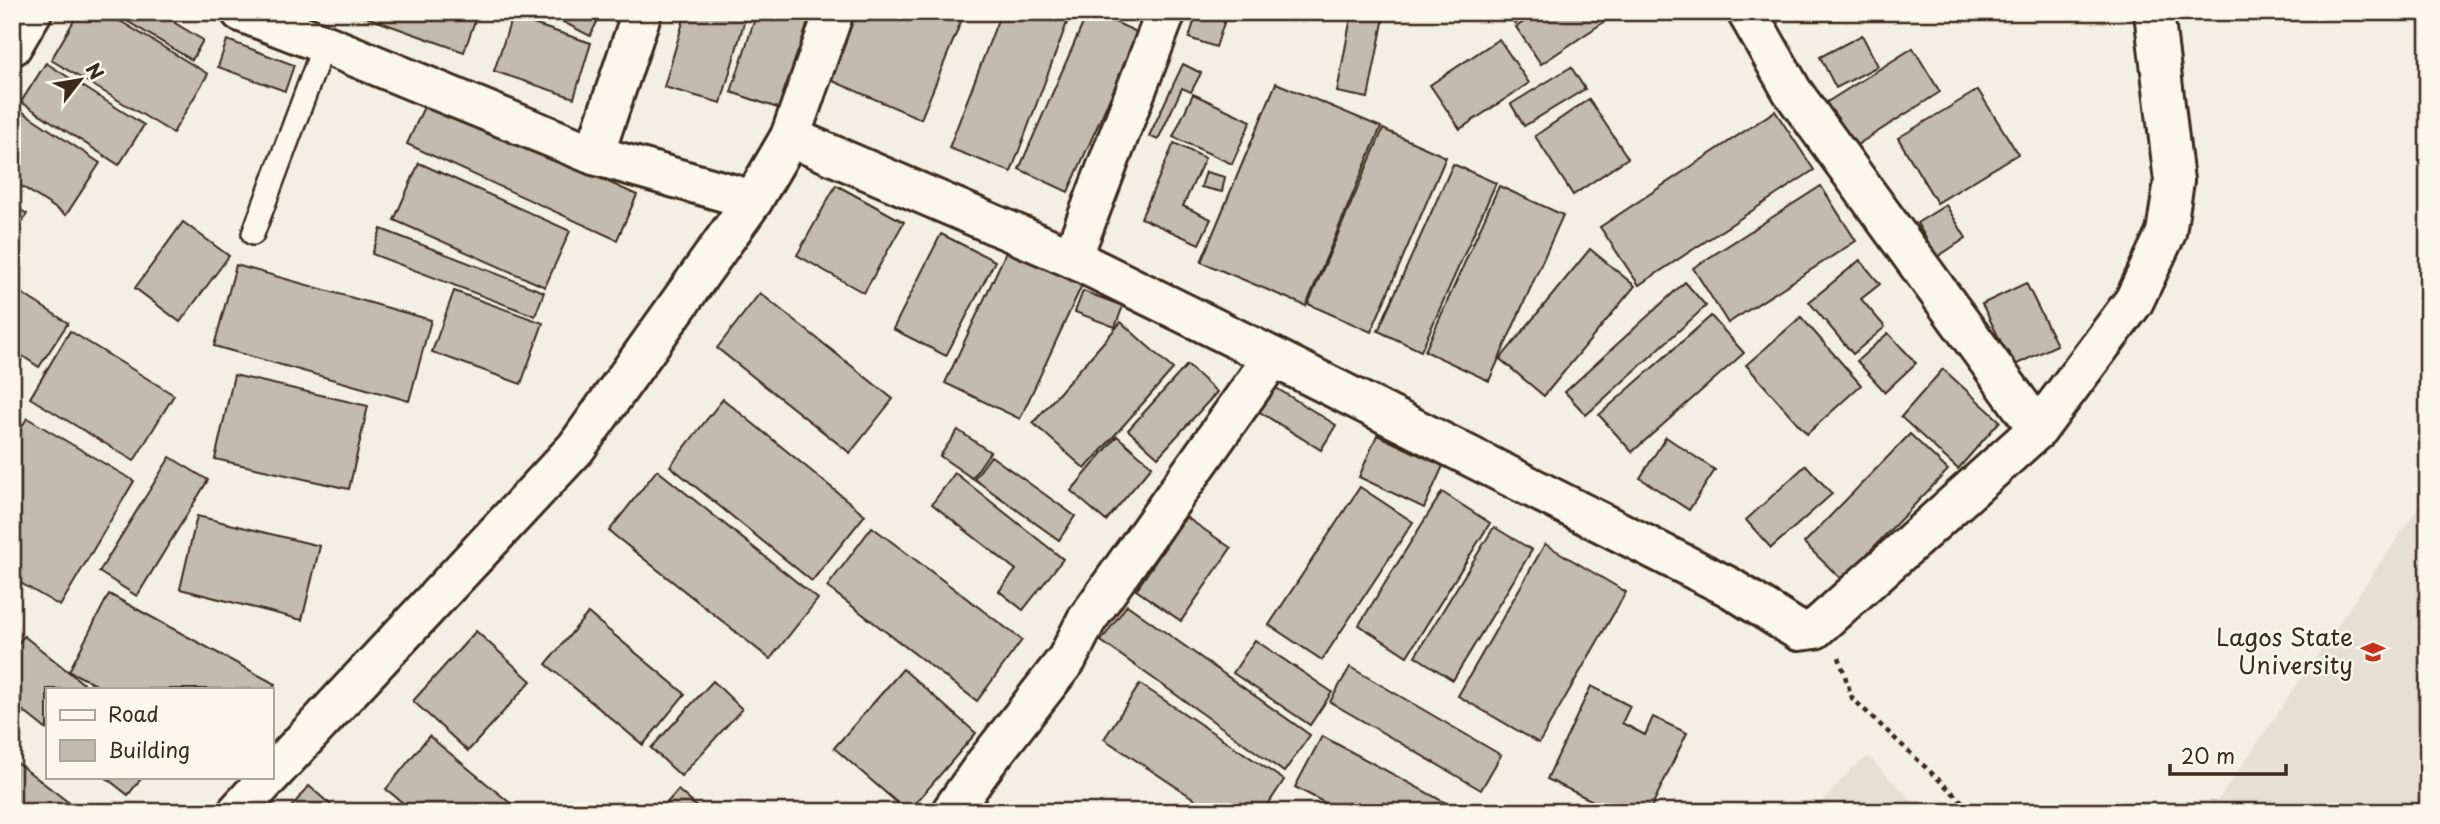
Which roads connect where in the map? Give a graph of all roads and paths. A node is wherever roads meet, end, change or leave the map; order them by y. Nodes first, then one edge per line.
1 (32, 12) edge
2 (241, 12) edge
3 (642, 12) edge
4 (834, 12) edge
5 (1166, 12) edge
6 (1747, 12) edge
7 (2154, 12) edge
8 (324, 44) junction
9 (12, 46) edge
10 (790, 137) junction
11 (594, 155) junction
12 (753, 200) junction
13 (253, 234) dead end
14 (1072, 258) junction
15 (1273, 357) junction
16 (2038, 429) junction
17 (1825, 620) junction
18 (273, 773) edge
19 (268, 778) edge
20 (237, 812) edge
21 (951, 812) edge
22 (1973, 812) edge

1 - 9 street
2 - 8 street
3 - 11 street
4 - 10 street
5 - 14 street
6 - 16 street
7 - 16 street
8 - 11 street
8 - 13 lane
10 - 12 street
10 - 14 street
11 - 12 street
12 - 18 street
14 - 15 street
15 - 17 street
15 - 21 street
16 - 17 street
17 - 22 path
19 - 20 street

